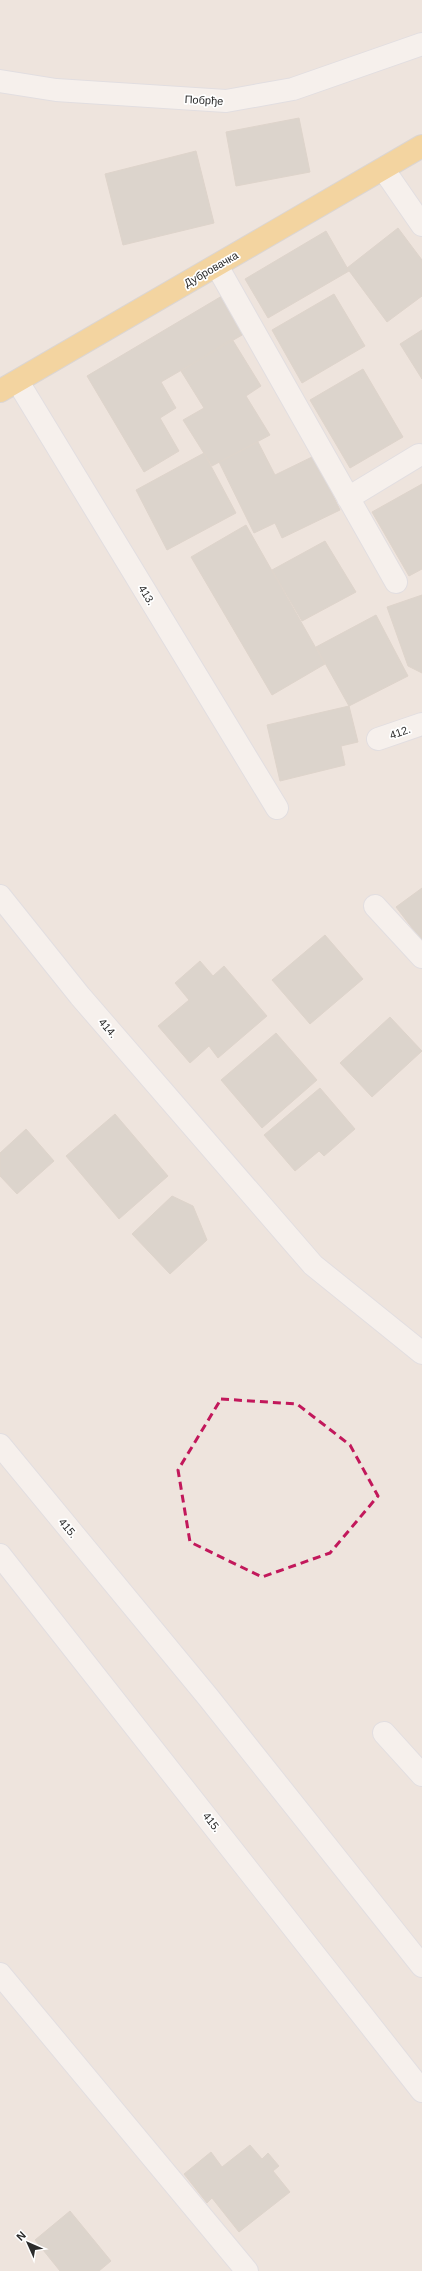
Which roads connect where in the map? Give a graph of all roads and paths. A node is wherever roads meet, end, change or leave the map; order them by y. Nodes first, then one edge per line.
1 (422, 44) edge
2 (1, 81) edge
3 (422, 146) edge
4 (384, 170) junction
5 (422, 226) edge
6 (217, 266) junction
7 (9, 387) edge
8 (419, 455) dead end
9 (348, 498) junction
10 (396, 582) dead end
11 (422, 724) edge
12 (378, 739) dead end
13 (276, 808) dead end
14 (0, 896) edge
15 (375, 906) dead end
16 (422, 958) edge
17 (422, 1353) edge
18 (0, 1445) edge
19 (0, 1555) edge
20 (384, 1733) dead end
21 (422, 1775) edge
22 (422, 1966) edge
23 (0, 1974) edge
24 (422, 2091) edge
25 (247, 2271) edge

1 - 2 street, Побрђе
3 - 4 main road, Дубровачка
4 - 5 street
4 - 6 main road, Дубровачка
6 - 7 main road, Дубровачка
6 - 9 street
7 - 13 street, 413.
8 - 9 street
9 - 10 street
11 - 12 street, 412.
14 - 17 street, 414.
15 - 16 street
18 - 22 street, 415.
19 - 24 street, 415.
20 - 21 street
23 - 25 street

